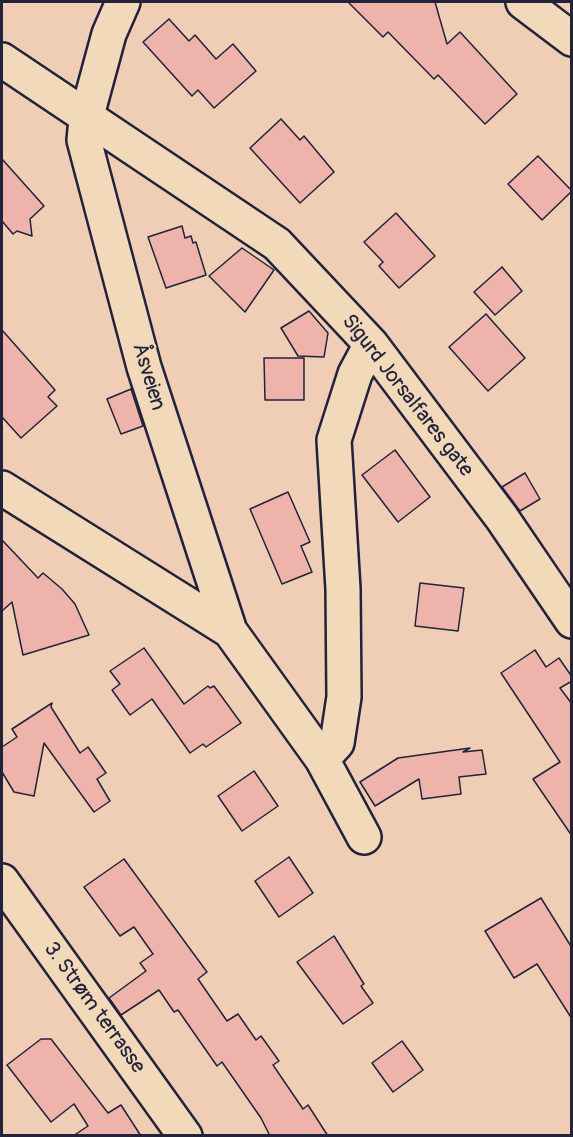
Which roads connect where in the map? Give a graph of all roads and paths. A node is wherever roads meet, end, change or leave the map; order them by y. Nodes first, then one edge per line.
1 (123, 2) edge
2 (523, 2) edge
3 (572, 39) edge
4 (2, 60) edge
5 (86, 119) junction
6 (371, 344) junction
7 (2, 488) edge
8 (572, 621) edge
9 (230, 631) junction
10 (322, 759) junction
11 (364, 837) dead end
12 (2, 881) edge
13 (185, 1136) edge

1 - 5 street, Åsveien
2 - 3 street
4 - 5 street, Sigurd Jorsalfares gate
5 - 6 street, Sigurd Jorsalfares gate
5 - 9 street, Åsveien
6 - 8 street, Sigurd Jorsalfares gate
6 - 10 street
7 - 9 street, Åsveien
9 - 10 street, Åsveien
10 - 11 street, Åsveien
12 - 13 street, 3. Strøm terrasse

